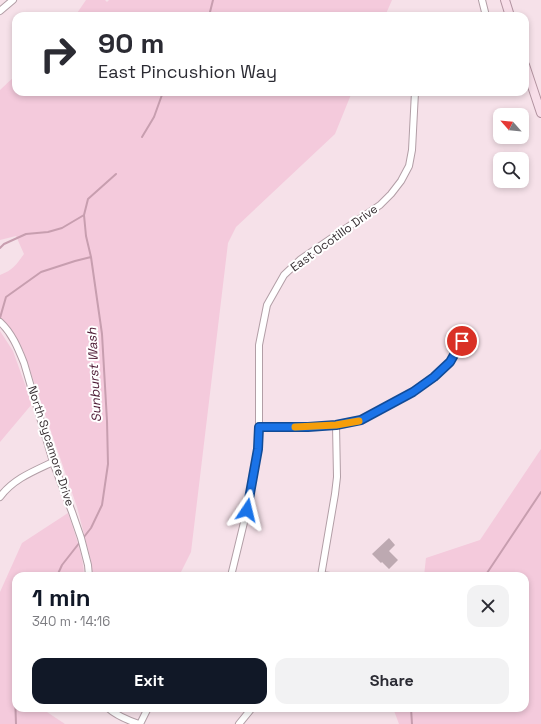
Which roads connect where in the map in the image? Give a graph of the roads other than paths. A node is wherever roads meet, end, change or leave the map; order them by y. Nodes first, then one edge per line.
1 (13, 0) edge
2 (482, 0) edge
3 (505, 0) edge
4 (0, 11) edge
5 (485, 12) edge
6 (509, 12) edge
7 (529, 77) edge
8 (415, 96) edge
9 (541, 113) edge
10 (0, 322) edge
11 (462, 341) dead end
12 (336, 425) junction
13 (259, 427) junction
14 (53, 462) junction
15 (0, 497) edge
16 (89, 572) edge
17 (232, 572) edge
18 (322, 572) edge
19 (113, 712) edge
20 (146, 712) edge
21 (249, 712) edge
22 (139, 724) edge
23 (239, 724) edge

1 - 4 street
2 - 5 street
3 - 6 main road
7 - 9 main road
8 - 13 street, East Ocotillo Drive
10 - 14 street, North Sycamore Drive
11 - 12 street
12 - 13 street
12 - 18 street
13 - 17 street, East Ocotillo Drive
14 - 15 street
14 - 16 street, North Sycamore Drive
19 - 22 street
20 - 22 street
21 - 23 street

